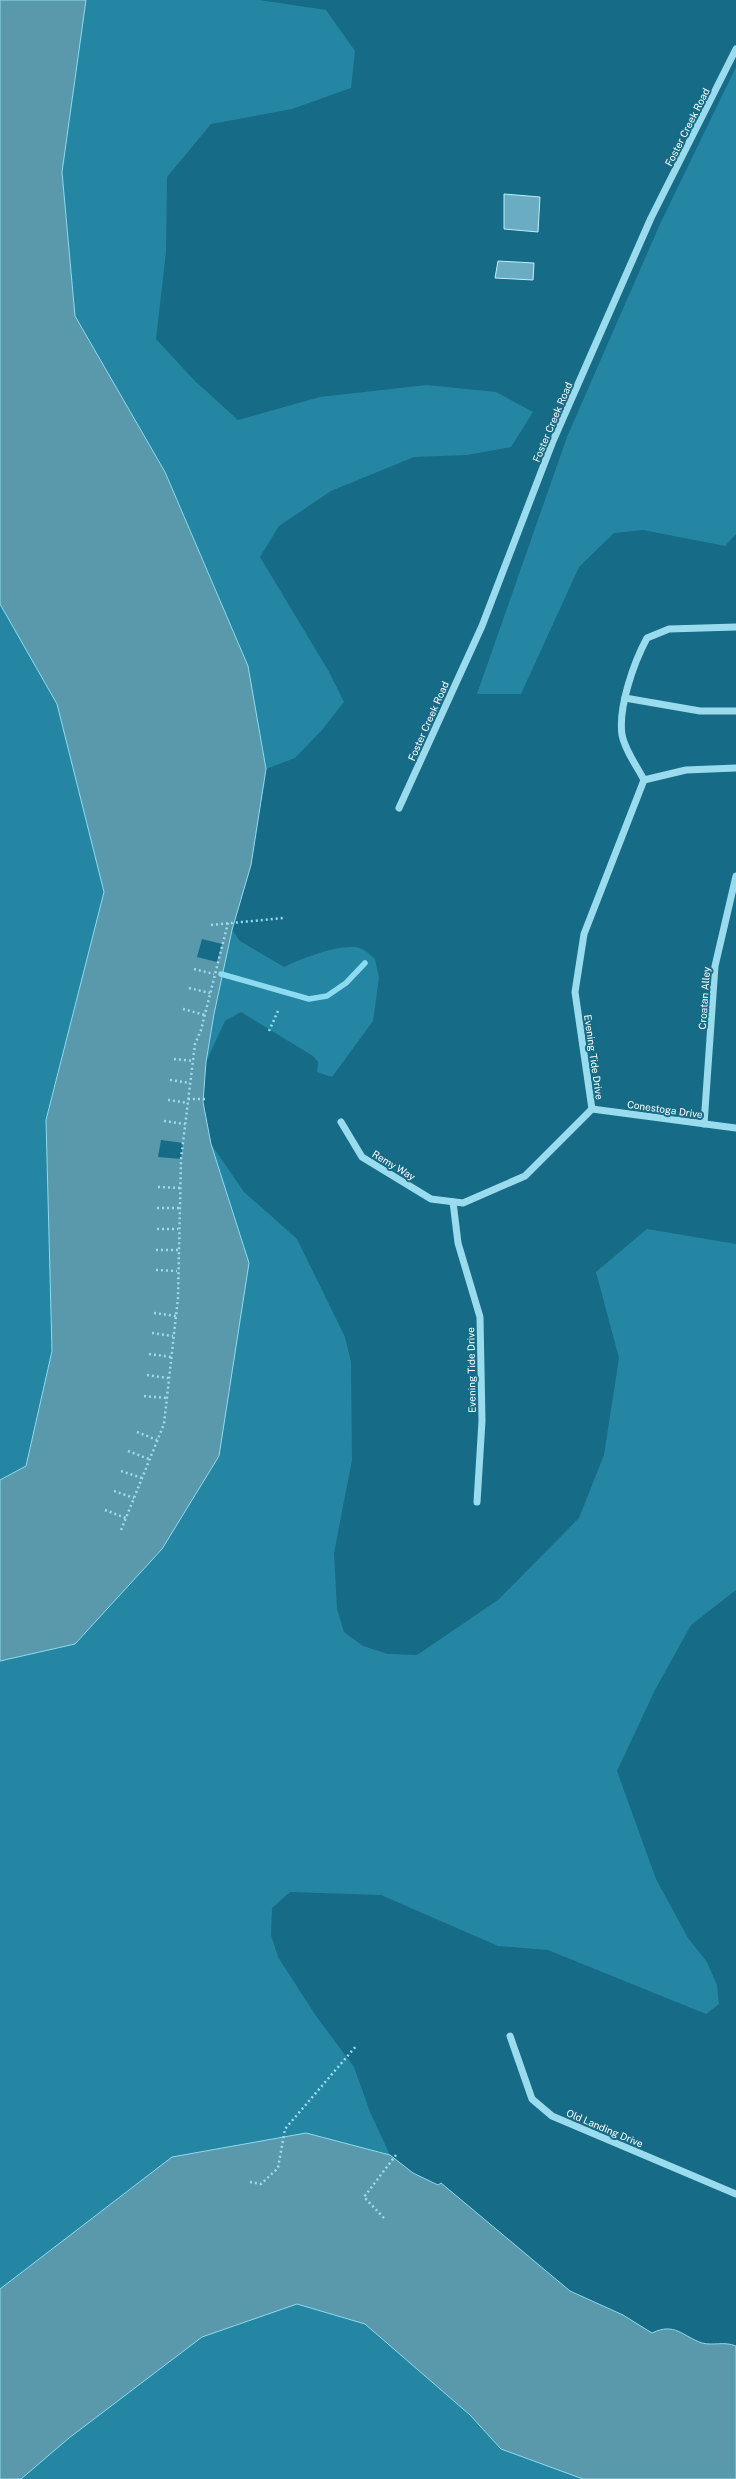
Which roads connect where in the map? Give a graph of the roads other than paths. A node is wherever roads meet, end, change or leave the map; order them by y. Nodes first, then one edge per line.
1 (736, 49) edge
2 (736, 627) edge
3 (625, 698) junction
4 (736, 710) edge
5 (736, 768) edge
6 (644, 780) junction
7 (399, 808) dead end
8 (736, 876) edge
9 (592, 1109) junction
10 (341, 1122) dead end
11 (704, 1124) junction
12 (736, 1128) edge
13 (453, 1202) junction
14 (477, 1502) dead end
15 (510, 2036) dead end
16 (736, 2194) edge

1 - 7 street, Foster Creek Road
2 - 3 street
3 - 4 street
3 - 6 street
5 - 6 street
6 - 9 street, Evening Tide Drive
8 - 11 street, Croatan Alley
9 - 11 street, Conestoga Drive
9 - 13 street, Evening Tide Drive
10 - 13 street, Remy Way
11 - 12 street, Conestoga Drive
13 - 14 street, Evening Tide Drive
15 - 16 street, Old Landing Drive

